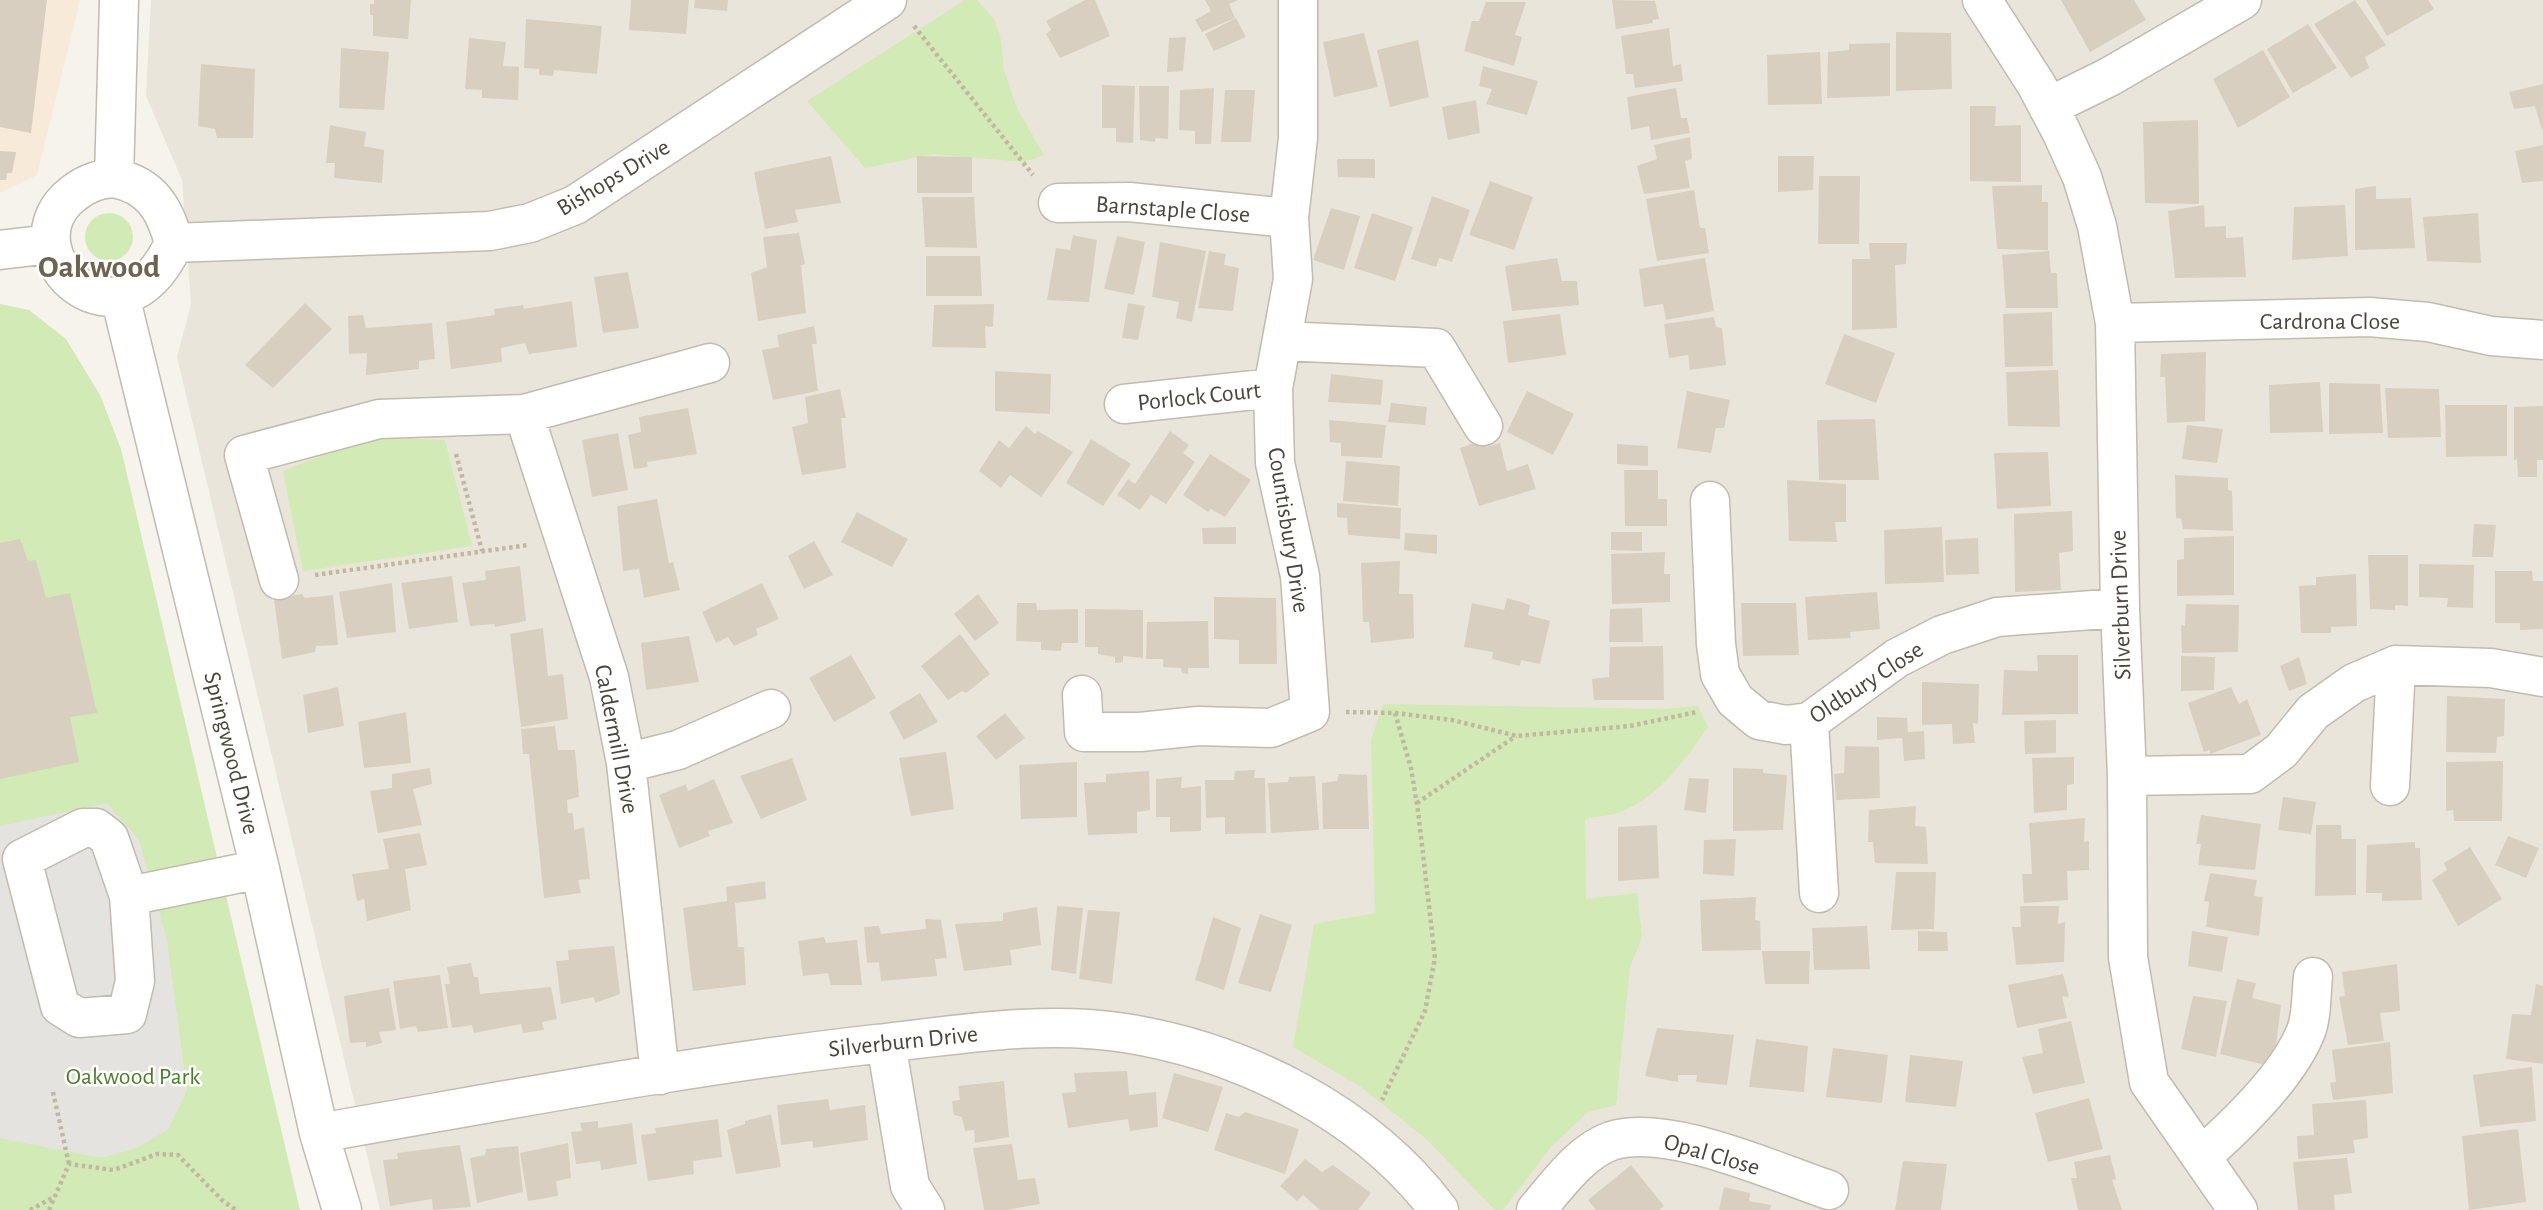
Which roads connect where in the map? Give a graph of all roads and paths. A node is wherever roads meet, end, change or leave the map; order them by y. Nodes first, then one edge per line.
1 (119, 0) edge
2 (1298, 0) edge
3 (1982, 0) edge
4 (2242, 0) edge
5 (899, 11) edge
6 (2048, 107) junction
7 (114, 178) junction
8 (1058, 203) joint
9 (1289, 218) junction
10 (174, 243) junction
11 (51, 244) junction
12 (0, 250) edge
13 (120, 296) junction
14 (2115, 323) junction
15 (2543, 340) edge
16 (1282, 341) junction
17 (710, 363) dead end
18 (1273, 388) junction
19 (1124, 404) dead end
20 (524, 414) junction
21 (445, 416) junction
22 (1483, 426) dead end
23 (1710, 501) dead end
24 (564, 540) junction
25 (482, 551) junction
26 (279, 580) joint
27 (2120, 608) junction
28 (2396, 665) junction
29 (2543, 677) edge
30 (1082, 695) dead end
31 (1733, 696) junction
32 (771, 709) dead end
33 (1310, 712) junction
34 (1395, 713) junction
35 (1809, 722) junction
36 (1517, 736) junction
37 (626, 763) junction
38 (2127, 776) junction
39 (2390, 786) dead end
40 (1417, 803) junction
41 (260, 869) junction
42 (1819, 893) dead end
43 (129, 896) junction
44 (2313, 977) dead end
45 (886, 1043) junction
46 (660, 1075) junction
47 (53, 1092) dead end
48 (319, 1133) junction
49 (1364, 1135) junction
50 (2202, 1156) junction
51 (69, 1164) junction
52 (1829, 1190) dead end
53 (55, 1197) junction
54 (30, 1210) edge
55 (48, 1210) edge
56 (236, 1210) edge
57 (342, 1210) edge
58 (925, 1210) edge
59 (1439, 1210) edge
60 (1536, 1210) edge
61 (2238, 1210) edge

1 - 7 street
2 - 9 street, Countisbury Drive
3 - 6 street, Silverburn Drive
4 - 6 street
5 - 8 path
5 - 10 street, Bishops Drive
6 - 14 street, Silverburn Drive
7 - 10 street
7 - 11 street
8 - 9 street, Barnstaple Close
9 - 16 street, Countisbury Drive
10 - 13 street
11 - 12 street
11 - 13 street
13 - 41 street, Springwood Drive
14 - 15 street, Cardrona Close
14 - 27 street, Silverburn Drive
16 - 18 street, Countisbury Drive
16 - 22 street
17 - 20 street
18 - 19 street, Porlock Court
18 - 33 street, Countisbury Drive
20 - 21 street
20 - 24 street, Caldermill Drive
21 - 25 path
21 - 26 street
23 - 31 street, Oldbury Close
24 - 25 path
24 - 37 street, Caldermill Drive
25 - 26 path
27 - 35 street, Oldbury Close
27 - 38 street, Silverburn Drive
28 - 29 street
28 - 38 street
28 - 39 street
30 - 33 street
31 - 35 street, Oldbury Close
31 - 36 path
32 - 37 street
33 - 34 path
34 - 36 path
34 - 40 path
35 - 42 street
36 - 40 path
37 - 46 street, Caldermill Drive
38 - 50 street, Silverburn Drive
40 - 49 path
41 - 43 street
41 - 48 street, Springwood Drive
43 - 43 street
44 - 50 street
45 - 46 street, Silverburn Drive
45 - 49 street, Silverburn Drive
45 - 58 street
46 - 48 street, Silverburn Drive
47 - 51 path
48 - 57 street, Springwood Drive
49 - 59 street, Silverburn Drive
50 - 61 street, Silverburn Drive
51 - 53 path
51 - 56 path
52 - 60 street, Opal Close
53 - 54 path
53 - 55 path

